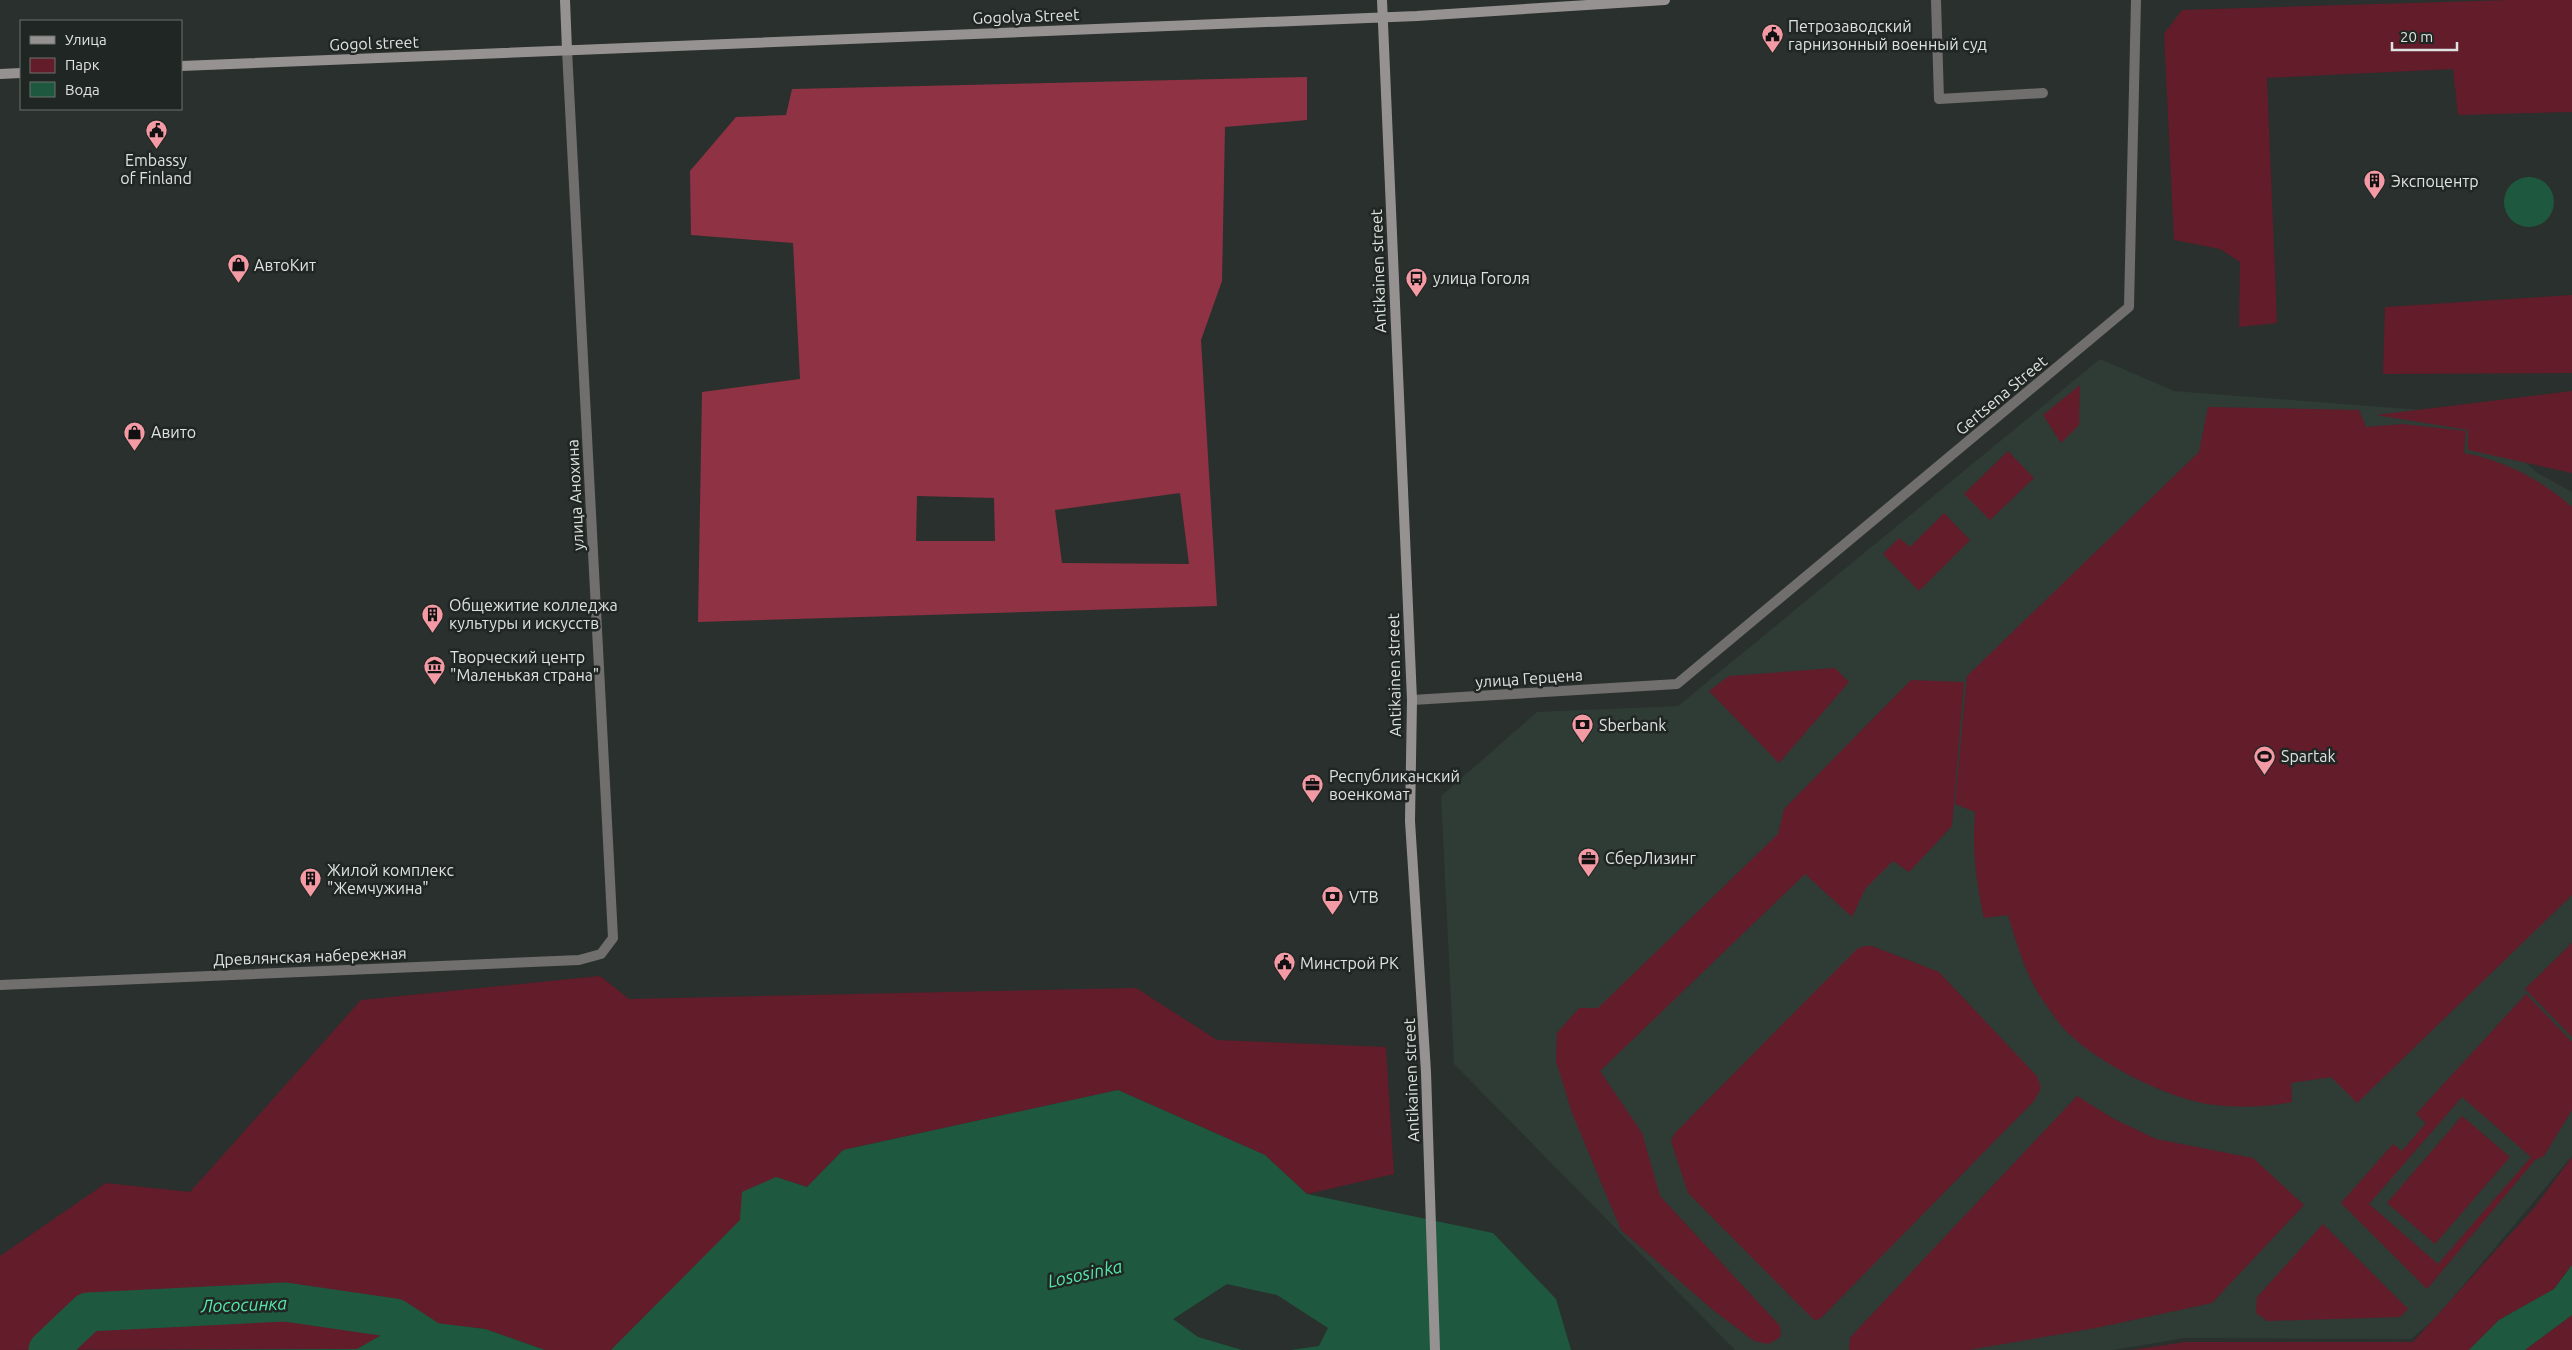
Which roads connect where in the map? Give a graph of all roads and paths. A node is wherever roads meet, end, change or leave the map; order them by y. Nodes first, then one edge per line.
1 (565, 0) edge
2 (1382, 0) edge
3 (1666, 0) edge
4 (1936, 0) edge
5 (2136, 0) edge
6 (1383, 17) junction
7 (568, 50) junction
8 (182, 66) edge
9 (20, 73) edge
10 (0, 74) edge
11 (2043, 94) dead end
12 (1648, 685) joint
13 (1412, 700) junction
14 (612, 938) joint
15 (0, 985) edge
16 (1435, 1350) edge

1 - 7 main road
2 - 6 main road, Antikainen street
3 - 6 main road, Gogolya Street
4 - 11 street
5 - 12 street, Gertsena Street
6 - 7 main road, Gogolya Street
6 - 13 main road, Antikainen street
7 - 8 main road, Gogol street
7 - 14 street, улица Анохина
9 - 10 main road
12 - 13 street, улица Герцена
13 - 16 main road, Antikainen street
14 - 15 street, Древлянская набережная

